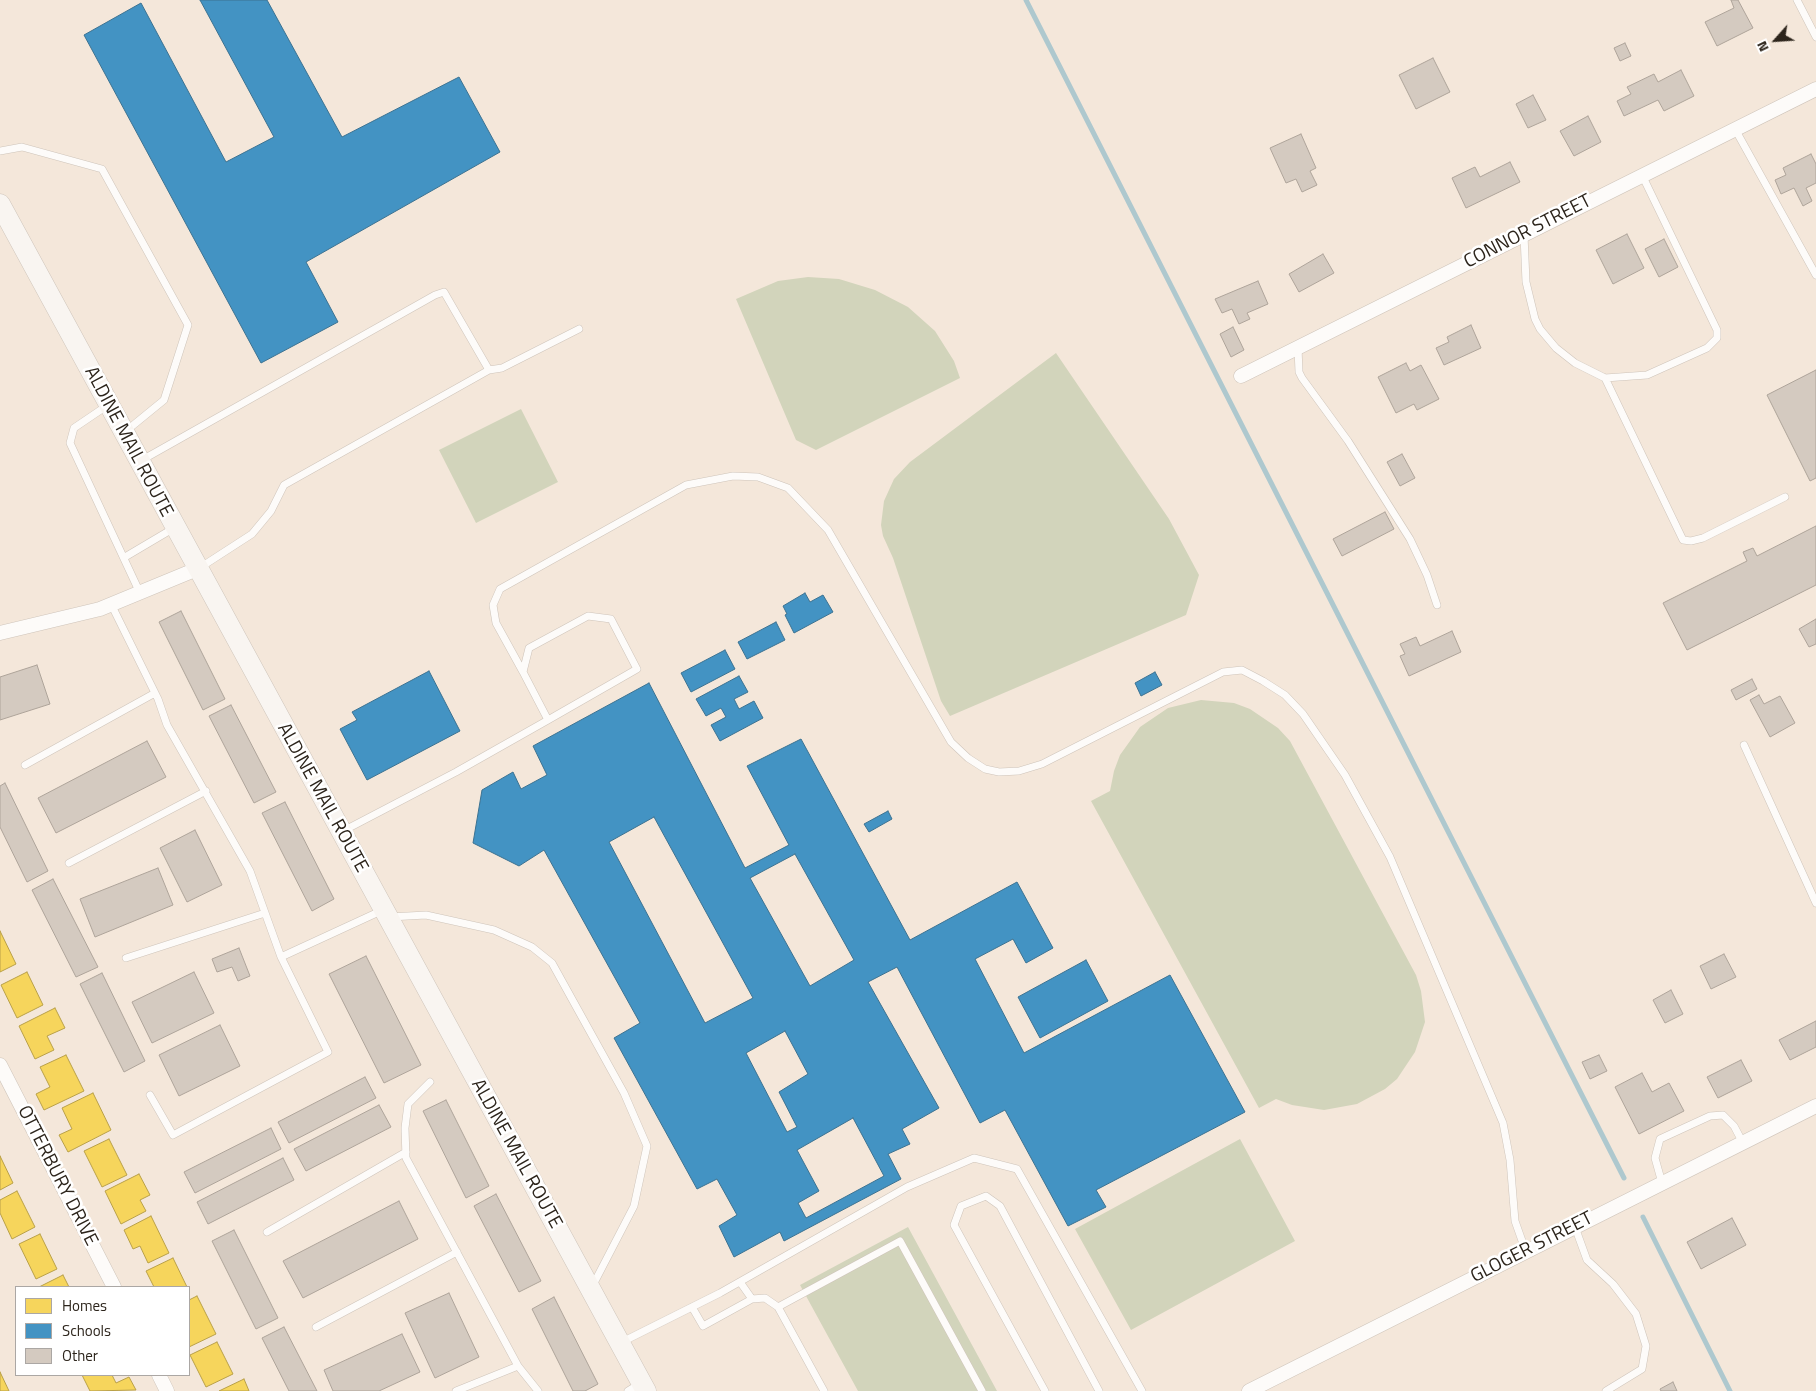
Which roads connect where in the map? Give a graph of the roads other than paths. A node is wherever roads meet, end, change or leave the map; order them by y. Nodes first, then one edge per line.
1 (1797, 0) edge
2 (1816, 37) edge
3 (1816, 89) edge
4 (1735, 129) junction
5 (0, 151) edge
6 (1642, 176) junction
7 (0, 204) edge
8 (1524, 235) junction
9 (1816, 275) edge
10 (579, 330) dead end
11 (1298, 348) junction
12 (489, 370) junction
13 (1241, 376) dead end
14 (1605, 378) junction
15 (109, 404) junction
16 (124, 433) junction
17 (140, 462) junction
18 (1785, 497) dead end
19 (174, 528) junction
20 (125, 557) junction
21 (197, 569) junction
22 (140, 592) junction
23 (111, 604) junction
24 (1437, 605) dead end
25 (0, 633) edge
26 (523, 672) junction
27 (155, 693) junction
28 (548, 720) junction
29 (1744, 745) dead end
30 (25, 765) dead end
31 (206, 790) junction
32 (341, 833) junction
33 (69, 863) dead end
34 (1816, 903) edge
35 (266, 913) junction
36 (385, 913) junction
37 (281, 957) junction
38 (126, 958) dead end
39 (0, 1065) edge
40 (430, 1082) dead end
41 (150, 1094) dead end
42 (1816, 1106) edge
43 (1742, 1143) junction
44 (406, 1152) junction
45 (1662, 1183) junction
46 (1575, 1227) junction
47 (266, 1232) dead end
48 (457, 1252) junction
49 (1526, 1252) junction
50 (740, 1282) junction
51 (113, 1286) edge
52 (590, 1290) junction
53 (752, 1299) junction
54 (778, 1306) junction
55 (692, 1307) junction
56 (316, 1327) dead end
57 (620, 1344) junction
58 (518, 1366) junction
59 (160, 1376) edge
60 (638, 1388) edge
61 (167, 1391) edge
62 (456, 1391) edge
63 (538, 1391) edge
64 (824, 1391) edge
65 (982, 1391) edge
66 (1045, 1391) edge
67 (1099, 1391) edge
68 (1142, 1391) edge
69 (1249, 1391) edge
70 (1606, 1391) edge

1 - 2 lane
3 - 4 street, CONNOR STREET
4 - 6 street, CONNOR STREET
4 - 9 lane
5 - 16 lane
6 - 8 street, CONNOR STREET
6 - 14 lane
7 - 15 main road, ALDINE MAIL ROUTE
8 - 11 street, CONNOR STREET
8 - 14 lane
10 - 12 lane
11 - 13 street, CONNOR STREET
11 - 24 lane
12 - 17 lane
12 - 21 lane
14 - 18 lane
15 - 16 main road, ALDINE MAIL ROUTE
15 - 20 lane
16 - 17 main road, ALDINE MAIL ROUTE
17 - 19 main road, ALDINE MAIL ROUTE
19 - 20 lane
19 - 21 main road, ALDINE MAIL ROUTE
20 - 22 lane
21 - 22 street
21 - 32 main road, ALDINE MAIL ROUTE
22 - 23 street
23 - 25 street
23 - 27 lane
26 - 28 lane
26 - 28 lane
26 - 49 lane
27 - 30 lane
27 - 31 lane
28 - 32 lane
29 - 34 lane
31 - 33 lane
31 - 35 lane
32 - 36 main road, ALDINE MAIL ROUTE
35 - 37 lane
35 - 38 lane
36 - 37 lane
36 - 52 main road, ALDINE MAIL ROUTE
36 - 52 lane
37 - 41 lane
39 - 51 street, OTTERBURY DRIVE
40 - 44 lane
42 - 43 street, GLOGER STREET
43 - 45 street, GLOGER STREET
43 - 45 lane
44 - 47 lane
44 - 48 lane
45 - 46 street, GLOGER STREET
46 - 49 street, GLOGER STREET
46 - 70 lane
48 - 56 lane
48 - 58 lane
49 - 69 street, GLOGER STREET
50 - 53 lane
50 - 55 lane
50 - 68 lane
52 - 57 main road, ALDINE MAIL ROUTE
53 - 54 lane
53 - 55 lane
54 - 64 lane
54 - 65 lane
55 - 57 lane
57 - 60 main road, ALDINE MAIL ROUTE
58 - 62 lane
58 - 63 lane
59 - 61 street
66 - 67 lane

